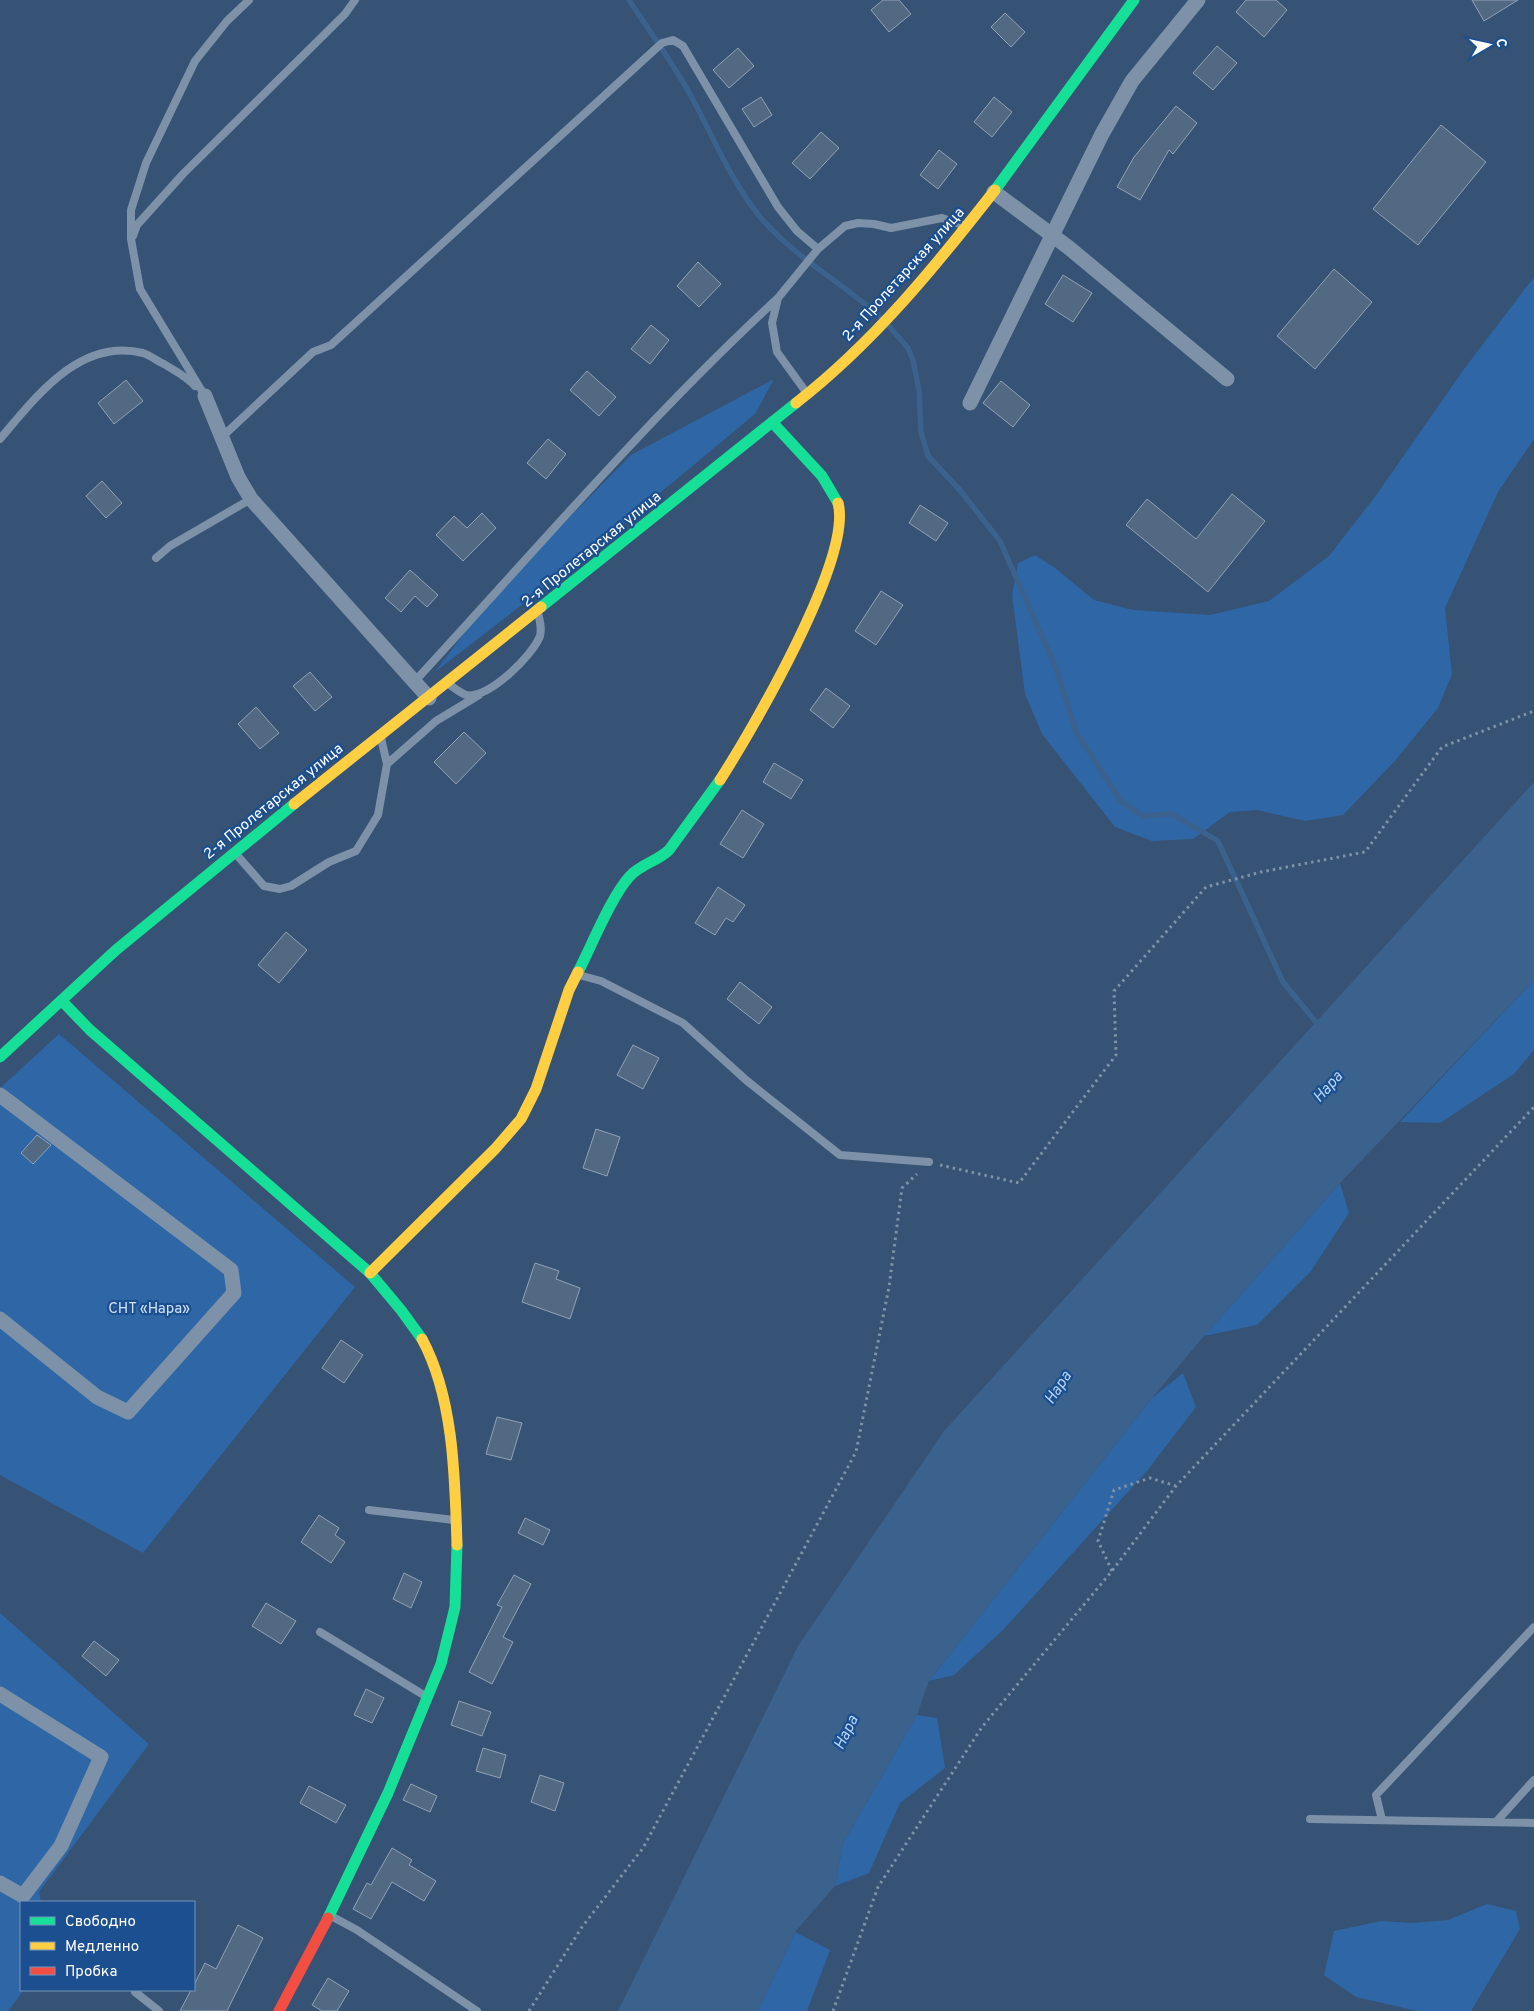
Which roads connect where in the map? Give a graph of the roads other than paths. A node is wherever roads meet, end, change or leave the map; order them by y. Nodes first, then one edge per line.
1 (249, 0) edge
2 (355, 0) edge
3 (1134, 0) edge
4 (1198, 0) edge
5 (994, 192) junction
6 (966, 226) junction
7 (1053, 236) junction
8 (131, 239) junction
9 (818, 249) junction
10 (778, 298) junction
11 (1227, 379) dead end
12 (808, 394) junction
13 (205, 396) junction
14 (970, 403) dead end
15 (772, 422) junction
16 (223, 436) junction
17 (0, 439) edge
18 (251, 499) junction
19 (156, 558) dead end
20 (538, 612) junction
21 (415, 681) junction
22 (447, 683) junction
23 (479, 694) junction
24 (429, 698) junction
25 (380, 735) junction
26 (387, 764) junction
27 (234, 852) junction
28 (577, 974) junction
29 (62, 1001) junction
30 (0, 1057) edge
31 (0, 1095) edge
32 (929, 1162) road end
33 (370, 1273) junction
34 (0, 1319) edge
35 (369, 1510) dead end
36 (455, 1520) junction
37 (1534, 1627) edge
38 (320, 1632) dead end
39 (0, 1694) edge
40 (428, 1698) junction
41 (1534, 1780) edge
42 (1310, 1819) dead end
43 (1382, 1820) junction
44 (1496, 1822) junction
45 (1534, 1823) edge
46 (0, 1883) edge
47 (329, 1915) junction
48 (135, 1992) dead end
49 (159, 2011) edge
50 (279, 2011) edge
51 (477, 2011) edge

1 - 8 lane
2 - 8 lane
3 - 5 street, 2-я Пролетарская улица
4 - 7 street
5 - 6 street, 2-я Пролетарская улица
5 - 7 street
6 - 9 lane
6 - 12 street, 2-я Пролетарская улица
7 - 11 street
7 - 14 street
8 - 13 lane
9 - 10 lane
9 - 16 lane
10 - 12 lane
10 - 21 lane
12 - 15 street, 2-я Пролетарская улица
13 - 16 street
13 - 17 lane
15 - 20 street, 2-я Пролетарская улица
15 - 28 street
16 - 18 street
18 - 19 lane
18 - 21 street
20 - 22 street, 2-я Пролетарская улица
20 - 23 lane
21 - 24 street
22 - 23 lane
22 - 24 street, 2-я Пролетарская улица
23 - 26 lane
24 - 25 street, 2-я Пролетарская улица
25 - 26 lane
25 - 27 street, 2-я Пролетарская улица
26 - 27 lane
27 - 29 street, 2-я Пролетарская улица
28 - 32 lane
28 - 33 street
29 - 30 street, 2-я Пролетарская улица
29 - 33 street
31 - 34 street
33 - 36 street
35 - 36 lane
36 - 40 street
37 - 43 lane
38 - 40 lane
39 - 46 street
40 - 47 street
41 - 44 lane
42 - 43 lane
43 - 44 lane
44 - 45 lane
47 - 50 street
47 - 51 lane
48 - 49 lane

